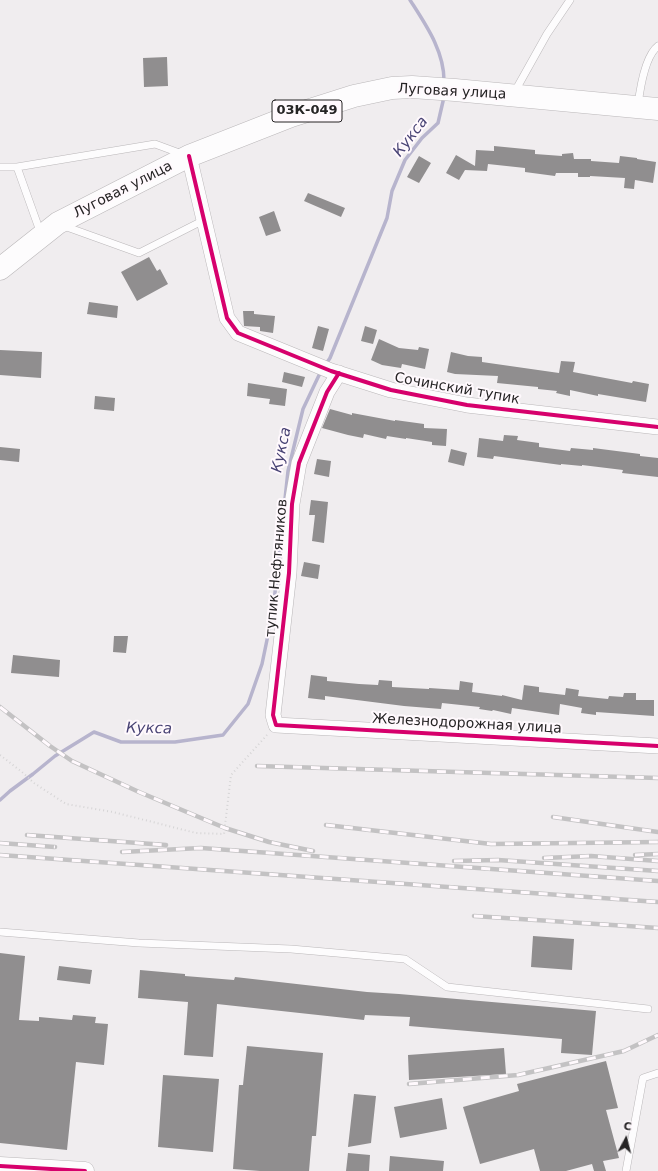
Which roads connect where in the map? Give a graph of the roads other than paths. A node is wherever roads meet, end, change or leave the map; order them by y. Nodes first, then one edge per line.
1 (570, 0) edge
2 (658, 46) edge
3 (513, 95) junction
4 (648, 108) edge
5 (189, 156) junction
6 (0, 167) edge
7 (17, 167) junction
8 (204, 220) junction
9 (50, 230) junction
10 (0, 269) edge
11 (330, 370) junction
12 (658, 427) edge
13 (276, 725) joint
14 (658, 746) edge
15 (0, 932) edge
16 (648, 1009) dead end
17 (658, 1073) edge
18 (0, 1166) edge
19 (53, 1170) edge
20 (85, 1171) edge
21 (626, 1171) edge

1 - 3 lane
2 - 4 lane
3 - 4 main road, Луговая улица / 03К-049
3 - 5 main road, Луговая улица / 03К-049
5 - 7 lane
5 - 8 street
5 - 9 main road, Луговая улица / 03К-049
6 - 7 lane
7 - 9 lane
8 - 9 lane
8 - 11 street, Сочинский тупик
9 - 10 main road, Луговая улица / 03К-049
11 - 12 street, Сочинский тупик
11 - 13 street, тупик Нефтяников
13 - 14 street, Железнодорожная улица
15 - 16 lane
17 - 21 lane
18 - 19 street
19 - 20 street

